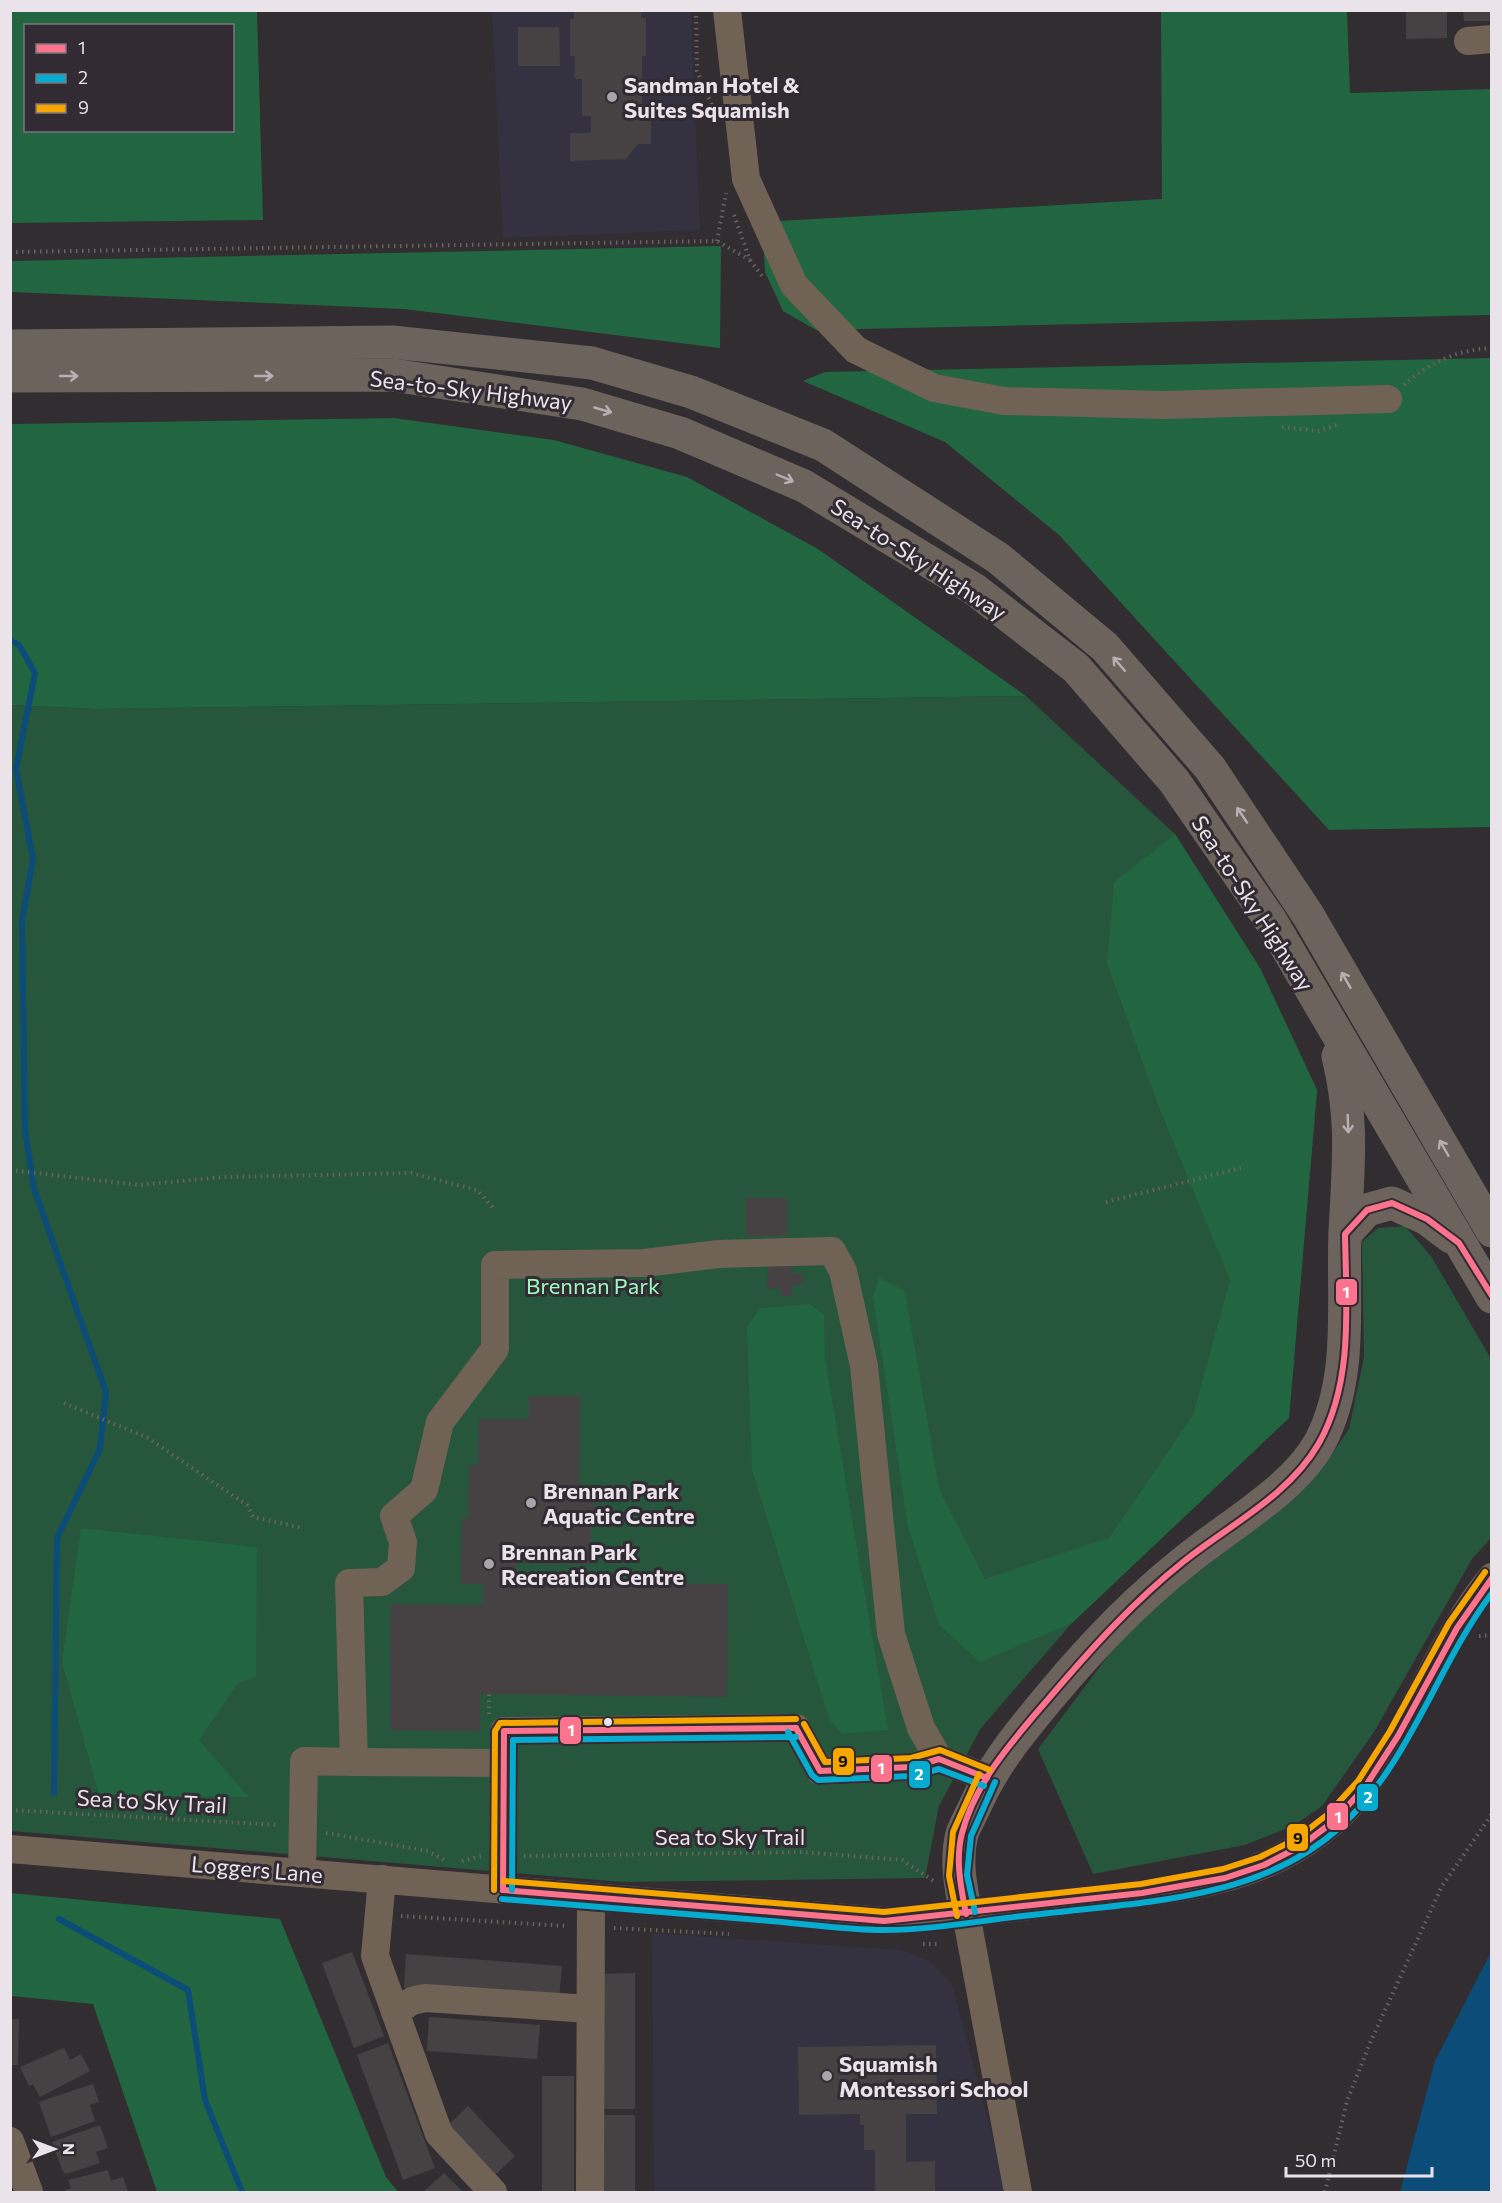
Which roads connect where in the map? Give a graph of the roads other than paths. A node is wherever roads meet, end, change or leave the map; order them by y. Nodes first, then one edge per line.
1 (727, 10) edge
2 (10, 346) edge
3 (10, 376) edge
4 (1388, 399) road end
5 (1330, 1026) junction
6 (1482, 1206) edge
7 (1491, 1231) edge
8 (1345, 1234) junction
9 (1459, 1243) junction
10 (1491, 1298) edge
11 (1491, 1577) edge
12 (939, 1759) junction
13 (354, 1761) junction
14 (504, 1763) junction
15 (987, 1778) junction
16 (10, 1849) edge
17 (302, 1873) junction
18 (382, 1879) junction
19 (503, 1890) junction
20 (591, 1897) junction
21 (966, 1914) junction
22 (589, 2009) junction
23 (395, 2012) junction
24 (10, 2140) edge
25 (28, 2193) edge
26 (492, 2193) edge
27 (590, 2193) edge
28 (1018, 2193) edge

1 - 4 street
6 -> 2 highway, Sea-to-Sky Highway
3 -> 5 highway, Sea-to-Sky Highway
5 -> 8 highway
5 - 9 highway, Sea-to-Sky Highway
6 - 7 highway, Sea-to-Sky Highway
8 - 9 highway
8 - 15 highway
9 - 10 highway, Sea-to-Sky Highway
11 - 21 street
12 - 13 street
12 - 14 street
12 - 15 street
13 - 14 street
13 - 17 street
14 - 19 street
15 - 21 highway
16 - 17 street, Loggers Lane
17 - 18 street, Loggers Lane
18 - 19 street, Loggers Lane
18 - 23 street
19 - 20 street, Loggers Lane
20 - 21 street, Loggers Lane
20 - 22 street
21 - 28 street
22 - 23 street
22 - 27 street
23 - 26 street
24 - 25 street

